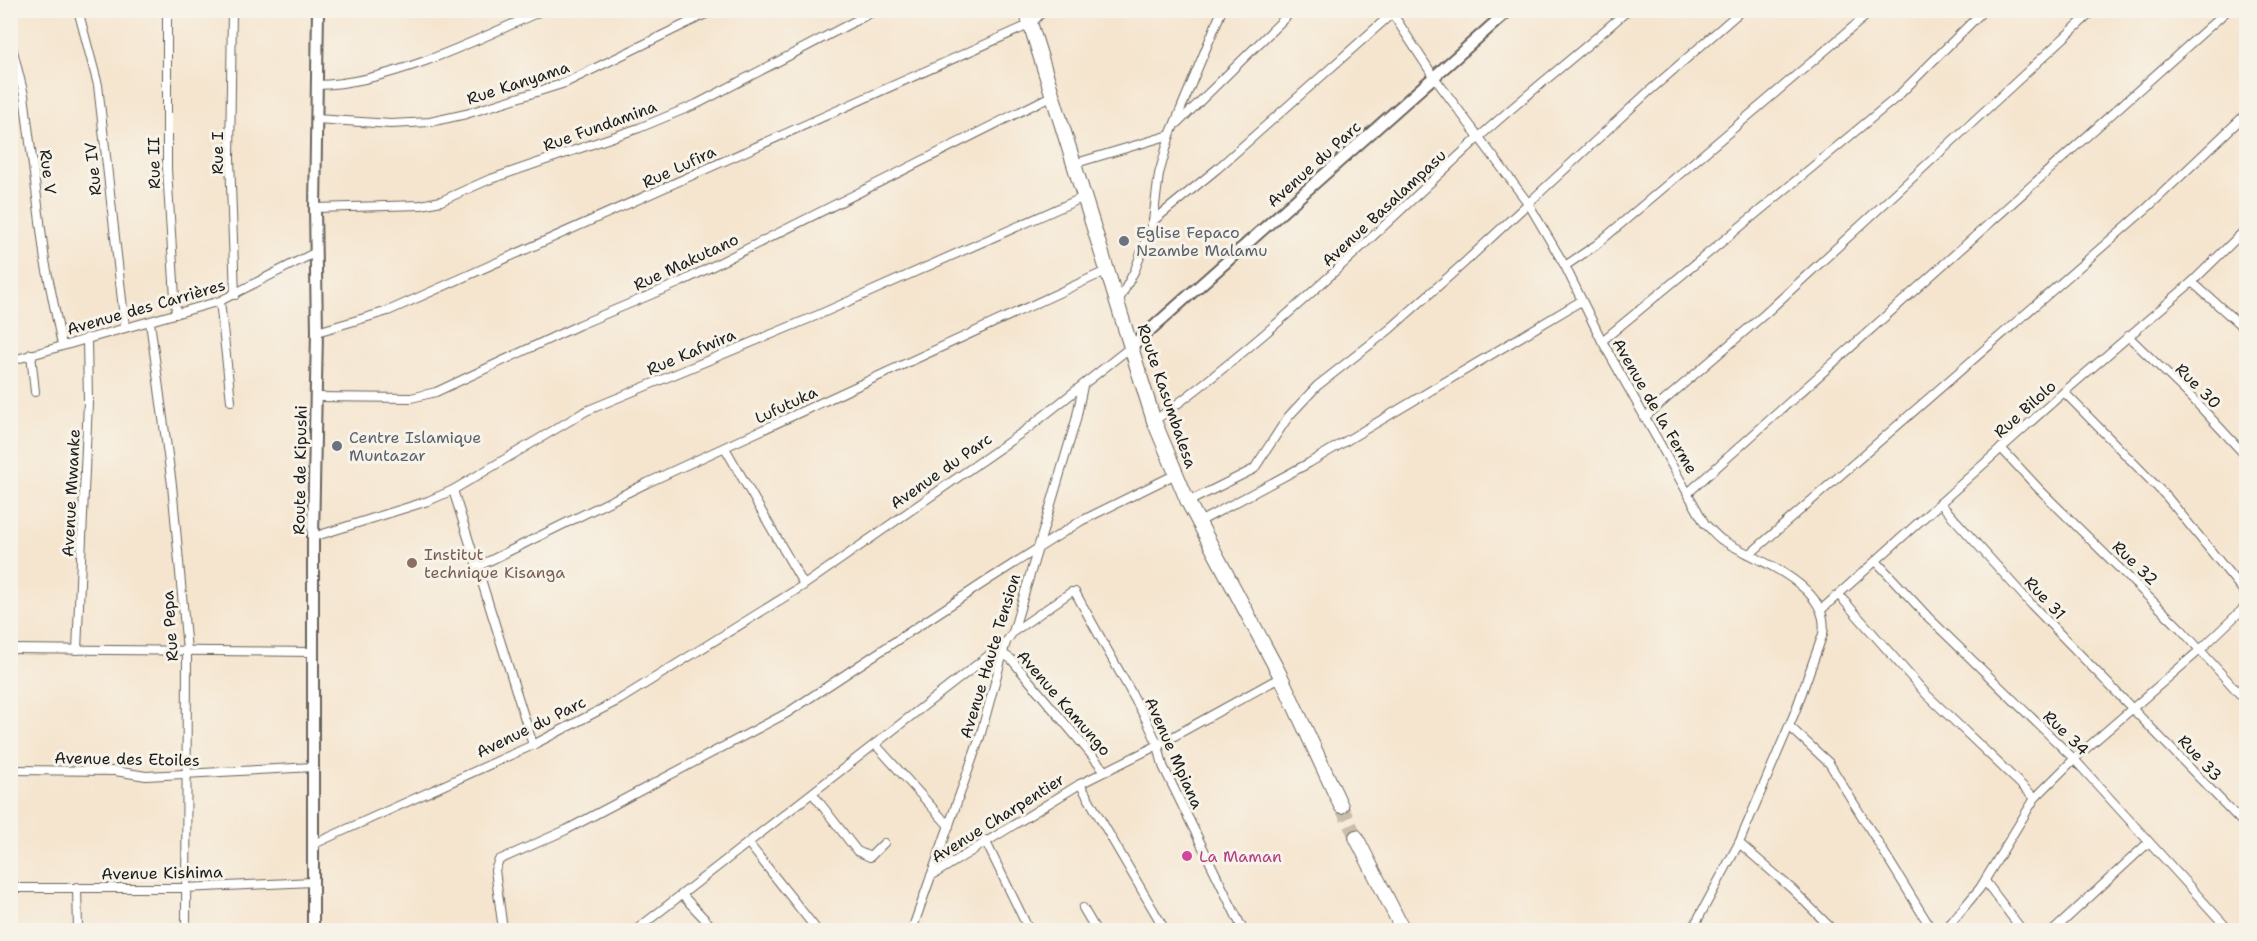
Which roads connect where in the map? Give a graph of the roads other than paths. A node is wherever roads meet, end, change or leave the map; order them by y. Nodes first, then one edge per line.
1 (78, 10) edge
2 (167, 10) edge
3 (232, 10) edge
4 (318, 10) edge
5 (543, 10) edge
6 (714, 10) edge
7 (876, 10) edge
8 (1026, 10) edge
9 (1044, 10) edge
10 (1222, 10) edge
11 (1293, 10) edge
12 (1509, 10) edge
13 (1628, 10) edge
14 (1742, 10) edge
15 (1873, 10) edge
16 (1984, 10) edge
17 (2094, 10) edge
18 (2228, 10) edge
19 (1393, 12) edge
20 (1030, 24) junction
21 (10, 39) edge
22 (1434, 77) junction
23 (317, 84) junction
24 (1051, 96) junction
25 (2247, 114) edge
26 (316, 119) junction
27 (1175, 126) junction
28 (1170, 135) junction
29 (1479, 138) junction
30 (1073, 164) junction
31 (1084, 197) junction
32 (1528, 203) junction
33 (315, 208) junction
34 (1153, 221) junction
35 (2247, 229) edge
36 (316, 252) junction
37 (1565, 267) junction
38 (1106, 271) junction
39 (2192, 282) junction
40 (236, 295) junction
41 (220, 301) junction
42 (1581, 301) junction
43 (1117, 304) junction
44 (176, 314) junction
45 (150, 322) junction
46 (125, 327) junction
47 (2247, 330) edge
48 (317, 332) junction
49 (2128, 336) junction
50 (87, 338) junction
51 (1602, 341) junction
52 (62, 345) junction
53 (1132, 346) junction
54 (31, 354) junction
55 (10, 361) edge
56 (1083, 386) junction
57 (35, 392) dead end
58 (2064, 392) junction
59 (316, 398) junction
60 (231, 401) dead end
61 (1644, 418) junction
62 (1154, 421) junction
63 (725, 448) junction
64 (2001, 448) junction
65 (2247, 456) edge
66 (1176, 474) junction
67 (453, 490) junction
68 (1689, 492) junction
69 (1188, 502) junction
70 (1940, 503) junction
71 (1199, 522) junction
72 (313, 537) junction
73 (1036, 552) junction
74 (1750, 554) junction
75 (1876, 561) junction
76 (479, 566) junction
77 (804, 585) junction
78 (2247, 594) edge
79 (1839, 595) junction
80 (2247, 606) edge
81 (1822, 609) junction
82 (1013, 632) junction
83 (1006, 642) junction
84 (10, 649) edge
85 (77, 650) junction
86 (187, 650) junction
87 (2200, 650) junction
88 (313, 652) junction
89 (1003, 654) junction
90 (1281, 677) junction
91 (2247, 701) edge
92 (2135, 708) junction
93 (1789, 726) junction
94 (533, 744) junction
95 (875, 744) junction
96 (1158, 745) junction
97 (2074, 759) junction
98 (314, 767) junction
99 (10, 770) edge
100 (1105, 771) junction
101 (185, 776) junction
102 (1080, 784) junction
103 (813, 794) junction
104 (2035, 798) junction
105 (1341, 806) tunnel mouth
106 (2247, 825) edge
107 (949, 826) junction
108 (1356, 837) tunnel mouth
109 (985, 840) junction
110 (884, 843) dead end
111 (1738, 843) junction
112 (2148, 843) junction
113 (314, 844) junction
114 (749, 844) junction
115 (931, 876) junction
116 (1985, 881) junction
117 (313, 882) junction
118 (78, 887) junction
119 (10, 888) edge
120 (185, 888) junction
121 (683, 896) junction
122 (1083, 908) dead end
123 (78, 930) edge
124 (186, 930) edge
125 (313, 930) edge
126 (503, 930) edge
127 (636, 930) edge
128 (715, 930) edge
129 (817, 930) edge
130 (912, 930) edge
131 (1029, 930) edge
132 (1096, 930) edge
133 (1165, 930) edge
134 (1243, 930) edge
135 (1403, 930) edge
136 (1692, 930) edge
137 (1833, 930) edge
138 (1932, 930) edge
139 (1945, 930) edge
140 (2022, 930) edge
141 (2054, 930) edge
142 (2229, 930) edge

1 - 46 street, Rue IV
2 - 44 street, Rue II
3 - 40 street, Rue I
4 - 23 main road, Route de Kipushi
5 - 23 street
6 - 26 street, Rue Kanyama
7 - 33 street, Rue Fundamina
8 - 20 highway, Route Kasumbalesa
9 - 20 street, Rue Lufira
10 - 27 street
11 - 27 street
12 - 22 main road, Avenue du Parc
13 - 29 street, Avenue Basalampasu
14 - 32 street
15 - 37 street
16 - 51 street
17 - 61 street
18 - 68 street
19 - 22 street, Avenue de la Ferme
19 - 34 street
20 - 24 highway, Route Kasumbalesa
20 - 48 street, Rue Lufira
21 - 52 street, Rue V
22 - 29 street, Avenue de la Ferme
22 - 53 main road, Avenue du Parc
23 - 26 main road, Route de Kipushi
24 - 30 highway, Route Kasumbalesa
24 - 59 street, Rue Makutano
25 - 74 street
26 - 33 main road, Route de Kipushi
27 - 28 street
28 - 30 street
28 - 34 street
29 - 32 street, Avenue de la Ferme
29 - 62 street, Avenue Basalampasu
30 - 31 highway, Route Kasumbalesa
31 - 38 highway, Route Kasumbalesa
31 - 67 street, Rue Kafwira
32 - 37 street, Avenue de la Ferme
32 - 69 street
33 - 36 main road, Route de Kipushi
34 - 43 street
35 - 39 street, Rue Bilolo
36 - 40 street, Avenue des Carrières
36 - 48 main road, Route de Kipushi
37 - 42 street, Avenue de la Ferme
38 - 43 highway, Route Kasumbalesa
38 - 63 street, Lufutuka
39 - 47 street
39 - 49 street, Rue Bilolo
40 - 41 street, Avenue des Carrières
41 - 44 street, Avenue des Carrières
41 - 60 street
42 - 51 street, Avenue de la Ferme
42 - 71 street
43 - 53 highway, Route Kasumbalesa
44 - 45 street, Avenue des Carrières
45 - 46 street, Avenue des Carrières
45 - 86 street, Rue Pepa
46 - 50 street, Avenue des Carrières
48 - 59 main road, Route de Kipushi
49 - 58 street, Rue Bilolo
49 - 65 street, Rue 30
50 - 52 street, Avenue des Carrières
50 - 85 street, Avenue Mwanke
51 - 61 street, Avenue de la Ferme
52 - 54 street, Avenue des Carrières
53 - 56 street, Avenue du Parc
53 - 62 highway, Route Kasumbalesa
54 - 55 street, Avenue des Carrières
54 - 57 street
56 - 73 street, Avenue Haute Tension
56 - 77 street, Avenue du Parc
58 - 64 street, Rue Bilolo
58 - 78 street
59 - 72 main road, Route de Kipushi
61 - 68 street, Avenue de la Ferme
62 - 66 highway, Route Kasumbalesa
63 - 76 street, Lufutuka
63 - 77 street
64 - 70 street, Rue Bilolo
64 - 87 street, Rue 32
66 - 69 highway, Route Kasumbalesa
66 - 73 street
67 - 72 street, Rue Kafwira
67 - 76 street
68 - 74 street, Avenue de la Ferme
69 - 71 highway, Route Kasumbalesa
70 - 75 street, Rue Bilolo
70 - 92 street, Rue 31
71 - 90 highway, Route Kasumbalesa
72 - 88 main road, Route de Kipushi
73 - 82 street, Avenue Haute Tension
73 - 126 street
74 - 81 street, Avenue de la Ferme
75 - 79 street, Rue Bilolo
75 - 97 street, Rue 34
76 - 94 street
77 - 94 street, Avenue du Parc
79 - 81 street, Rue Bilolo
79 - 104 street
80 - 87 street
81 - 93 street
82 - 83 street, Avenue Haute Tension
82 - 96 street, Avenue Mpiana
83 - 89 street, Avenue Haute Tension
83 - 95 street
84 - 85 street
85 - 86 street
86 - 88 street
86 - 101 street, Rue Pepa
87 - 91 street, Rue 32
87 - 92 street
88 - 98 main road, Route de Kipushi
89 - 100 street, Avenue Kamungo
89 - 107 street, Avenue Haute Tension
90 - 96 street, Avenue Charpentier
90 - 105 highway, Route Kasumbalesa
92 - 97 street
92 - 106 street, Rue 33
93 - 111 street
93 - 138 street
94 - 113 street, Avenue du Parc
95 - 103 street
95 - 107 street
96 - 100 street, Avenue Charpentier
96 - 134 street, Avenue Mpiana
97 - 104 street
97 - 112 street, Rue 34
98 - 101 street, Avenue des Etoiles
98 - 113 main road, Route de Kipushi
99 - 101 street, Avenue des Etoiles
100 - 102 street, Avenue Charpentier
101 - 120 street, Rue Pepa
102 - 109 street, Avenue Charpentier
102 - 133 street, Avenue Charpentier
103 - 110 street
103 - 114 street
104 - 116 street
107 - 115 street, Avenue Haute Tension
108 - 135 highway
109 - 115 street, Avenue Charpentier
109 - 131 street
111 - 136 street
111 - 137 street
112 - 141 street
112 - 142 street, Rue 34
113 - 117 main road, Route de Kipushi
114 - 121 street
114 - 129 street
115 - 130 street, Avenue Haute Tension
116 - 139 street
116 - 140 street
117 - 120 street, Avenue Kishima
117 - 125 main road, Route de Kipushi
118 - 119 street, Avenue Kishima
118 - 120 street, Avenue Kishima
118 - 123 street
120 - 124 street, Rue Pepa
121 - 127 street
121 - 128 street
122 - 132 street

